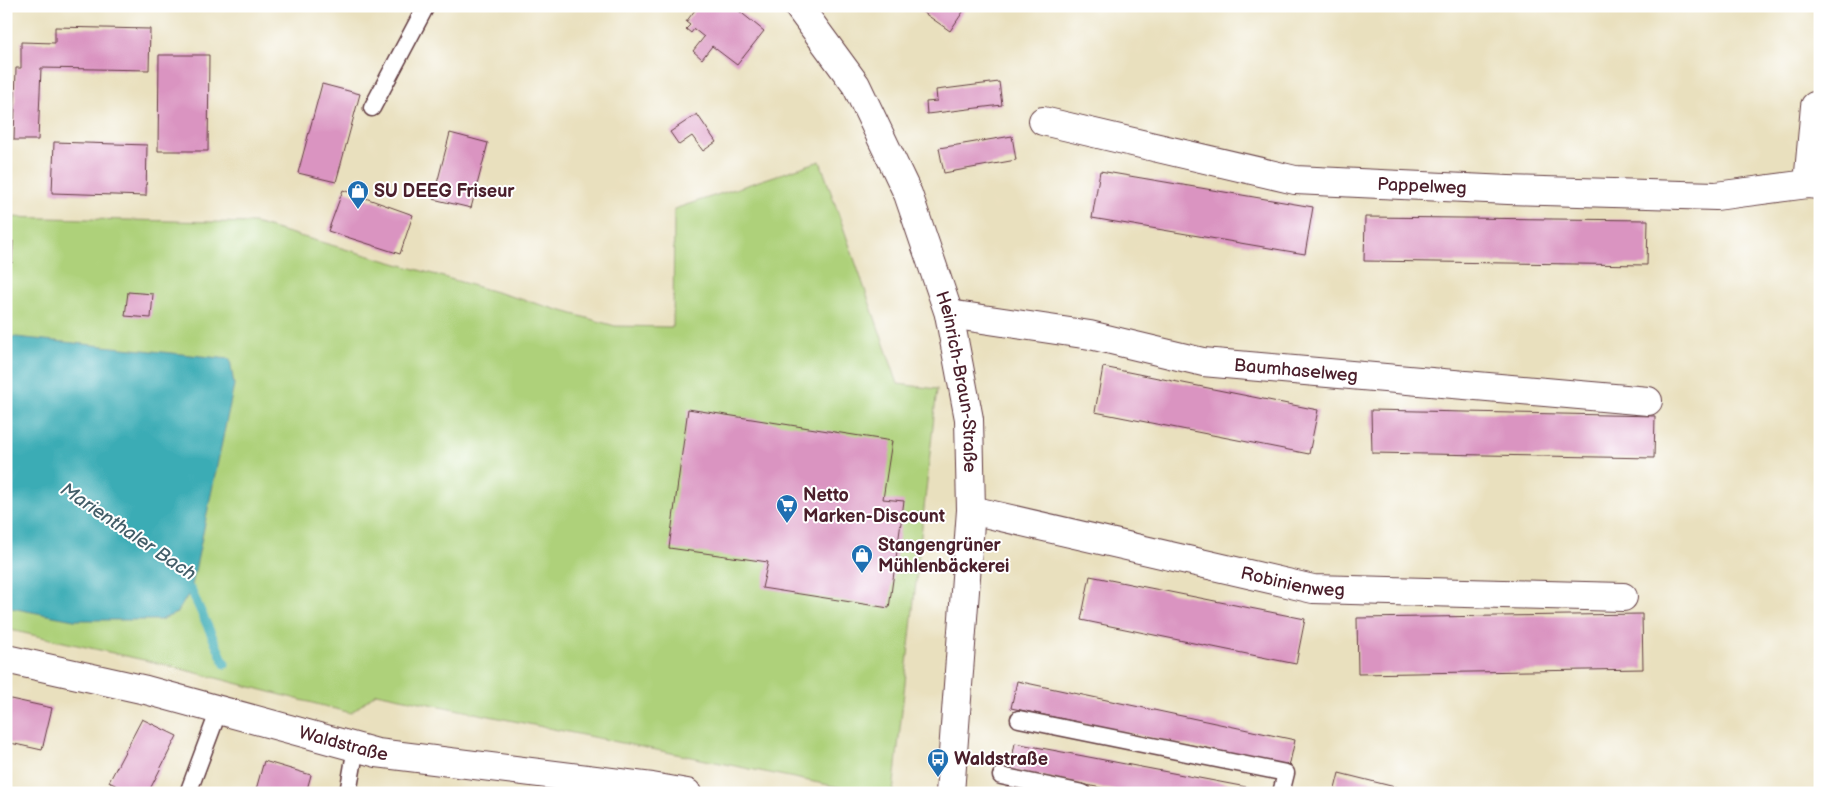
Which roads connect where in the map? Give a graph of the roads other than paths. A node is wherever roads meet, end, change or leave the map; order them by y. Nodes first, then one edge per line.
1 (426, 6) edge
2 (798, 6) edge
3 (1820, 107) edge
4 (372, 108) dead end
5 (1043, 121) dead end
6 (1814, 185) edge
7 (949, 314) junction
8 (1648, 401) dead end
9 (970, 510) junction
10 (1623, 597) dead end
11 (6, 659) edge
12 (219, 710) junction
13 (1019, 719) dead end
14 (356, 747) junction
15 (1001, 776) dead end
16 (188, 793) edge
17 (348, 793) edge
18 (687, 793) edge
19 (950, 793) edge
20 (1083, 793) edge
21 (1281, 793) edge

1 - 4 lane
2 - 7 street, Heinrich-Braun-Straße
3 - 6 street, Pappelweg
5 - 6 street, Pappelweg
7 - 8 street, Baumhaselweg
7 - 9 street, Heinrich-Braun-Straße
9 - 10 street, Robinienweg
9 - 19 street, Heinrich-Braun-Straße
11 - 12 street, Waldstraße
12 - 14 street, Waldstraße
12 - 16 lane
13 - 21 lane
14 - 17 lane
14 - 18 street, Waldstraße
15 - 20 lane

